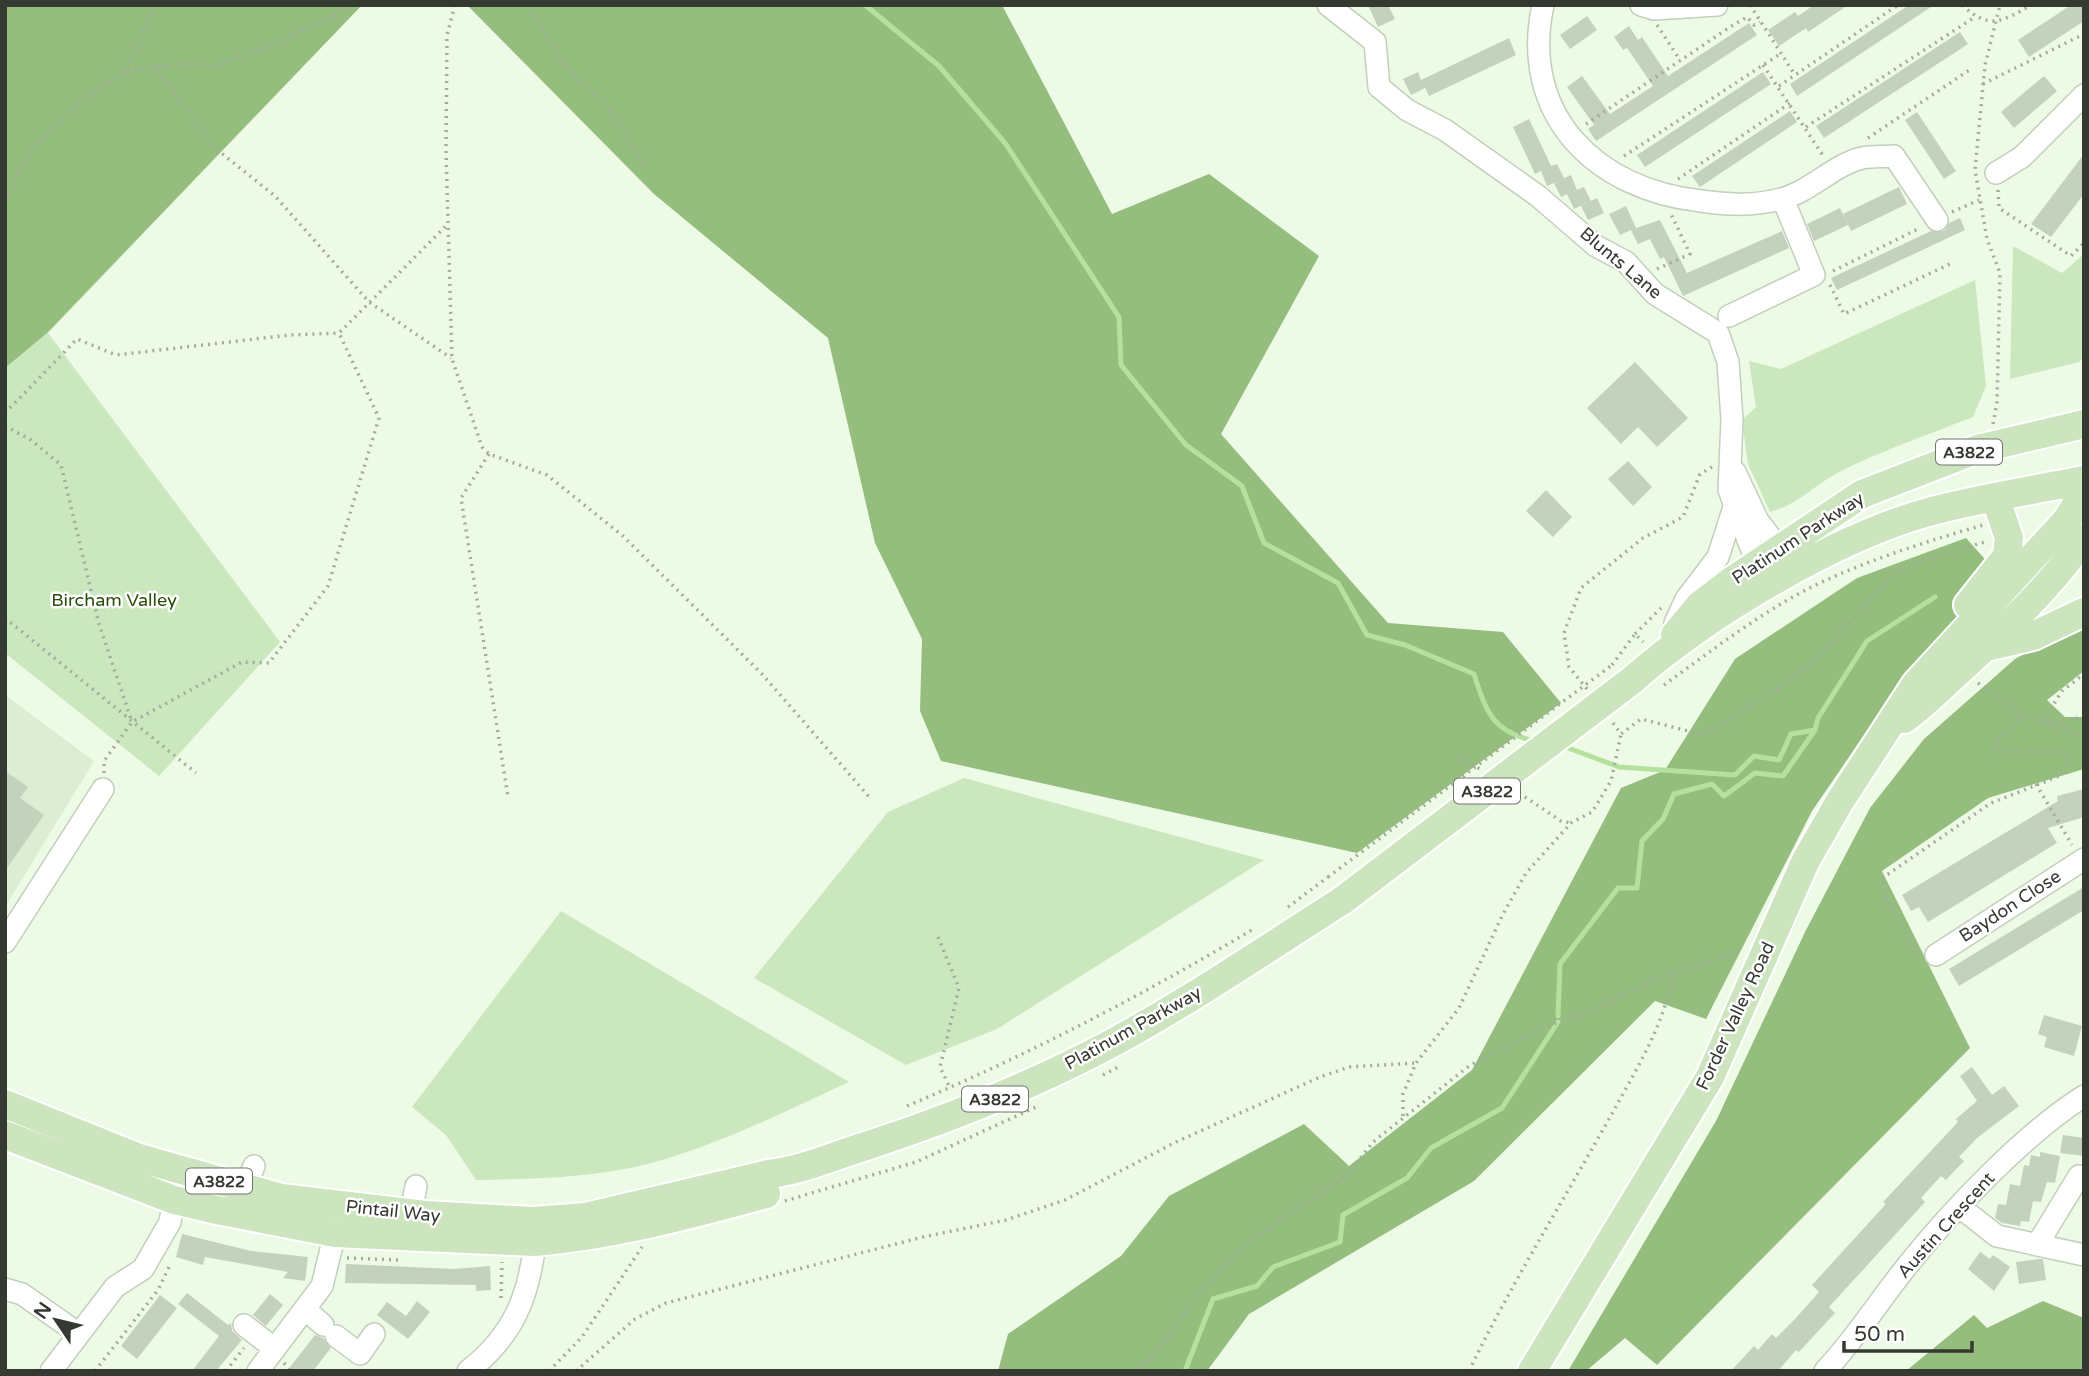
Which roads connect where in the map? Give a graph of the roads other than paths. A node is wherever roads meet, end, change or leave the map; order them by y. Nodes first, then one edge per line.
1 (1328, 5) edge
2 (1543, 5) edge
3 (1641, 5) edge
4 (1717, 5) edge
5 (2084, 95) edge
6 (1996, 173) dead end
7 (1783, 199) junction
8 (1937, 220) road end
9 (1729, 316) dead end
10 (2084, 424) edge
11 (1730, 461) junction
12 (2084, 480) edge
13 (2084, 493) edge
14 (1734, 507) junction
15 (1998, 508) junction
16 (2078, 546) edge
17 (1768, 556) junction
18 (1803, 564) junction
19 (2084, 612) edge
20 (1987, 647) junction
21 (1658, 657) junction
22 (1955, 663) junction
23 (1888, 730) junction
24 (103, 789) road end
25 (2079, 854) edge
26 (5, 942) edge
27 (1936, 954) road end
28 (2084, 1096) edge
29 (5, 1104) edge
30 (5, 1135) edge
31 (791, 1171) junction
32 (2079, 1176) dead end
33 (416, 1186) dead end
34 (174, 1200) junction
35 (1961, 1208) junction
36 (411, 1214) junction
37 (335, 1233) junction
38 (535, 1242) junction
39 (2037, 1245) junction
40 (2084, 1255) edge
41 (5, 1289) edge
42 (306, 1310) junction
43 (244, 1325) dead end
44 (79, 1334) junction
45 (374, 1334) dead end
46 (275, 1349) junction
47 (51, 1371) edge
48 (258, 1371) edge
49 (468, 1371) edge
50 (1532, 1371) edge
51 (1825, 1371) edge

1 - 11 street, Blunts Lane
2 - 7 street
3 - 4 street
5 - 6 street
7 - 8 street
7 - 9 street
10 - 17 main road, Platinum Parkway / A3822
11 - 14 street, Blunts Lane
11 - 17 street
12 - 15 main road, Platinum Parkway
13 - 22 main road, Forder Valley Road
14 - 17 street, Blunts Lane
14 - 21 street
15 - 18 main road, Platinum Parkway
15 - 22 main road
16 - 20 main road
17 - 18 street
17 - 21 main road, Platinum Parkway / A3822
18 - 21 main road, Platinum Parkway
19 - 20 main road
20 - 22 main road
21 - 31 main road, Platinum Parkway / A3822, bridge
22 - 23 main road, Forder Valley Road
22 - 23 main road, Forder Valley Road
23 - 50 main road, Forder Valley Road
24 - 26 street
25 - 27 street, Baydon Close
28 - 35 street, Austin Crescent
29 - 36 main road, Pintail Way / A3822
30 - 34 main road, Pintail Way / A3822
31 - 36 main road, Pintail Way / A3822
31 - 38 main road, Platinum Parkway / A3822
32 - 39 street
33 - 36 street
34 - 37 main road, Pintail Way
34 - 44 street
35 - 39 street
35 - 51 street, Austin Crescent
37 - 38 main road, Pintail Way
37 - 42 street
38 - 49 street
39 - 40 street
41 - 44 street
42 - 45 street
42 - 46 street
43 - 46 street
44 - 47 street
46 - 48 street

